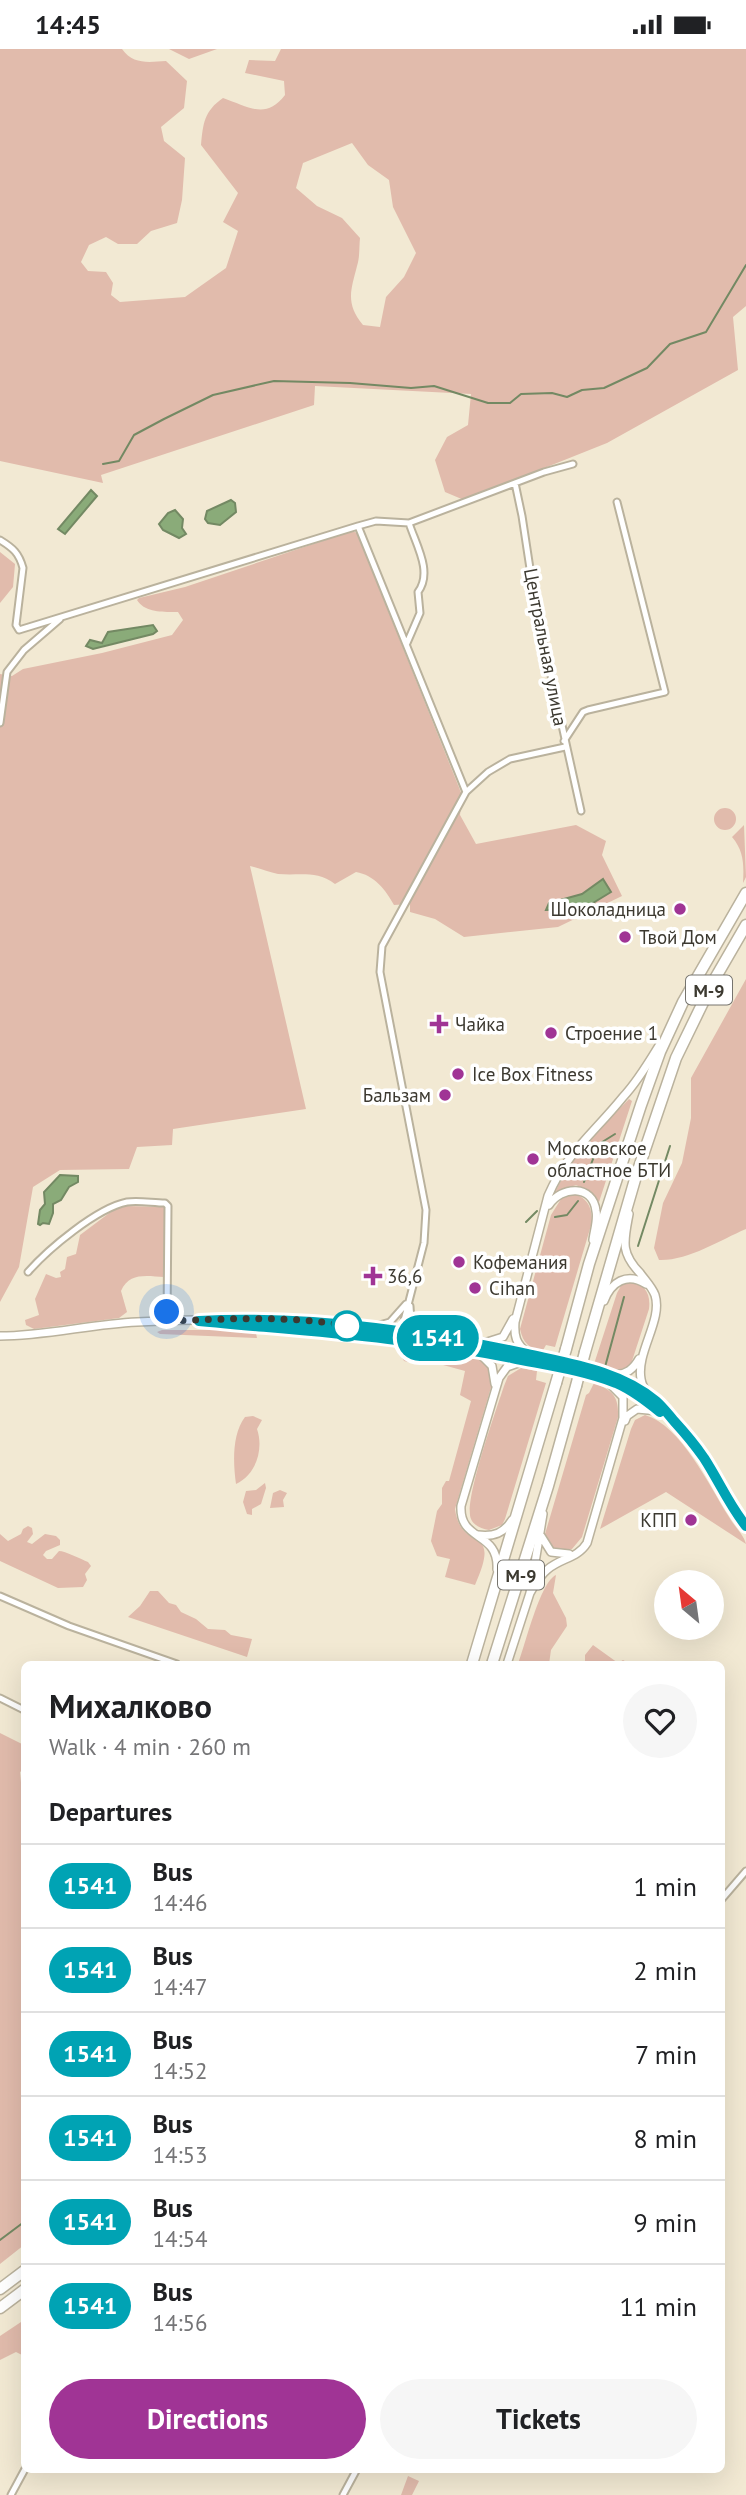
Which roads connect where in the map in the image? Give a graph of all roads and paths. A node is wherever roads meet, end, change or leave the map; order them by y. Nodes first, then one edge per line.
1 (573, 464) dead end
2 (514, 483) junction
3 (617, 502) dead end
4 (409, 523) junction
5 (358, 526) junction
6 (0, 540) edge
7 (66, 616) junction
8 (407, 643) junction
9 (0, 723) edge
10 (565, 744) junction
11 (466, 792) junction
12 (581, 811) dead end
13 (746, 894) edge
14 (746, 925) edge
15 (673, 1022) junction
16 (636, 1176) junction
17 (545, 1215) junction
18 (589, 1264) junction
19 (28, 1272) dead end
20 (652, 1289) junction
21 (410, 1299) junction
22 (518, 1309) junction
23 (167, 1321) junction
24 (199, 1321) junction
25 (367, 1328) junction
26 (591, 1328) junction
27 (0, 1336) edge
28 (400, 1336) junction
29 (439, 1338) junction
30 (476, 1347) junction
31 (644, 1349) junction
32 (532, 1355) junction
33 (525, 1361) junction
34 (605, 1376) junction
35 (495, 1391) junction
36 (655, 1400) junction
37 (660, 1412) junction
38 (674, 1421) junction
39 (621, 1428) junction
40 (533, 1467) junction
41 (548, 1486) junction
42 (746, 1526) edge
43 (475, 1534) junction
44 (541, 1535) junction
45 (587, 1543) junction
46 (495, 1591) junction
47 (530, 1593) junction
48 (0, 1596) edge
49 (168, 1661) edge
50 (473, 1661) edge
51 (493, 1661) edge
52 (508, 1661) edge
53 (0, 1698) edge
54 (21, 1708) edge
55 (746, 1871) edge
56 (725, 1895) edge
57 (21, 2273) edge
58 (0, 2289) edge
59 (21, 2292) edge
60 (0, 2308) edge
61 (23, 2473) edge
62 (355, 2473) edge
63 (11, 2495) edge
64 (342, 2495) edge

1 - 2 street
2 - 4 street
2 - 10 street, Центральная улица
3 - 10 street
4 - 5 street
4 - 8 street
5 - 7 street
5 - 8 street
6 - 7 street
7 - 9 street
8 - 11 street
10 - 11 street
10 - 12 street, Центральная улица
11 - 21 street
13 - 15 highway, М-9
14 - 16 highway, М-9
15 - 17 street, М-9
15 - 18 highway, М-9
16 - 20 street, М-9
16 - 26 highway, М-9
17 - 18 street, М-9
17 - 22 street, М-9
18 - 40 highway, М-9, bridge
19 - 23 street
20 - 26 street, М-9
20 - 31 street
21 - 25 street
21 - 28 street
21 - 29 street
22 - 30 street, М-9
22 - 32 street, М-9
23 - 24 street
23 - 27 street
24 - 25 street
24 - 28 street
25 - 28 street
26 - 41 highway, М-9, bridge
28 - 29 street
28 - 30 street
29 - 30 street
30 - 32 street
30 - 33 street
30 - 35 street
31 - 34 street
31 - 36 street
32 - 34 street
33 - 34 street
33 - 35 street, М-9
34 - 36 street
34 - 37 street
34 - 39 street
35 - 43 street, М-9
36 - 38 street
37 - 38 street
37 - 39 street
38 - 42 street
39 - 45 street
40 - 43 street, М-9
40 - 46 highway, М-9
41 - 44 street
41 - 51 highway, М-9
43 - 46 street, М-9
44 - 45 street
44 - 47 street
45 - 47 street, М-9
46 - 50 highway, М-9
47 - 52 street
48 - 49 street
53 - 54 street
55 - 56 street
57 - 58 highway
59 - 60 highway
61 - 63 street
62 - 64 street

